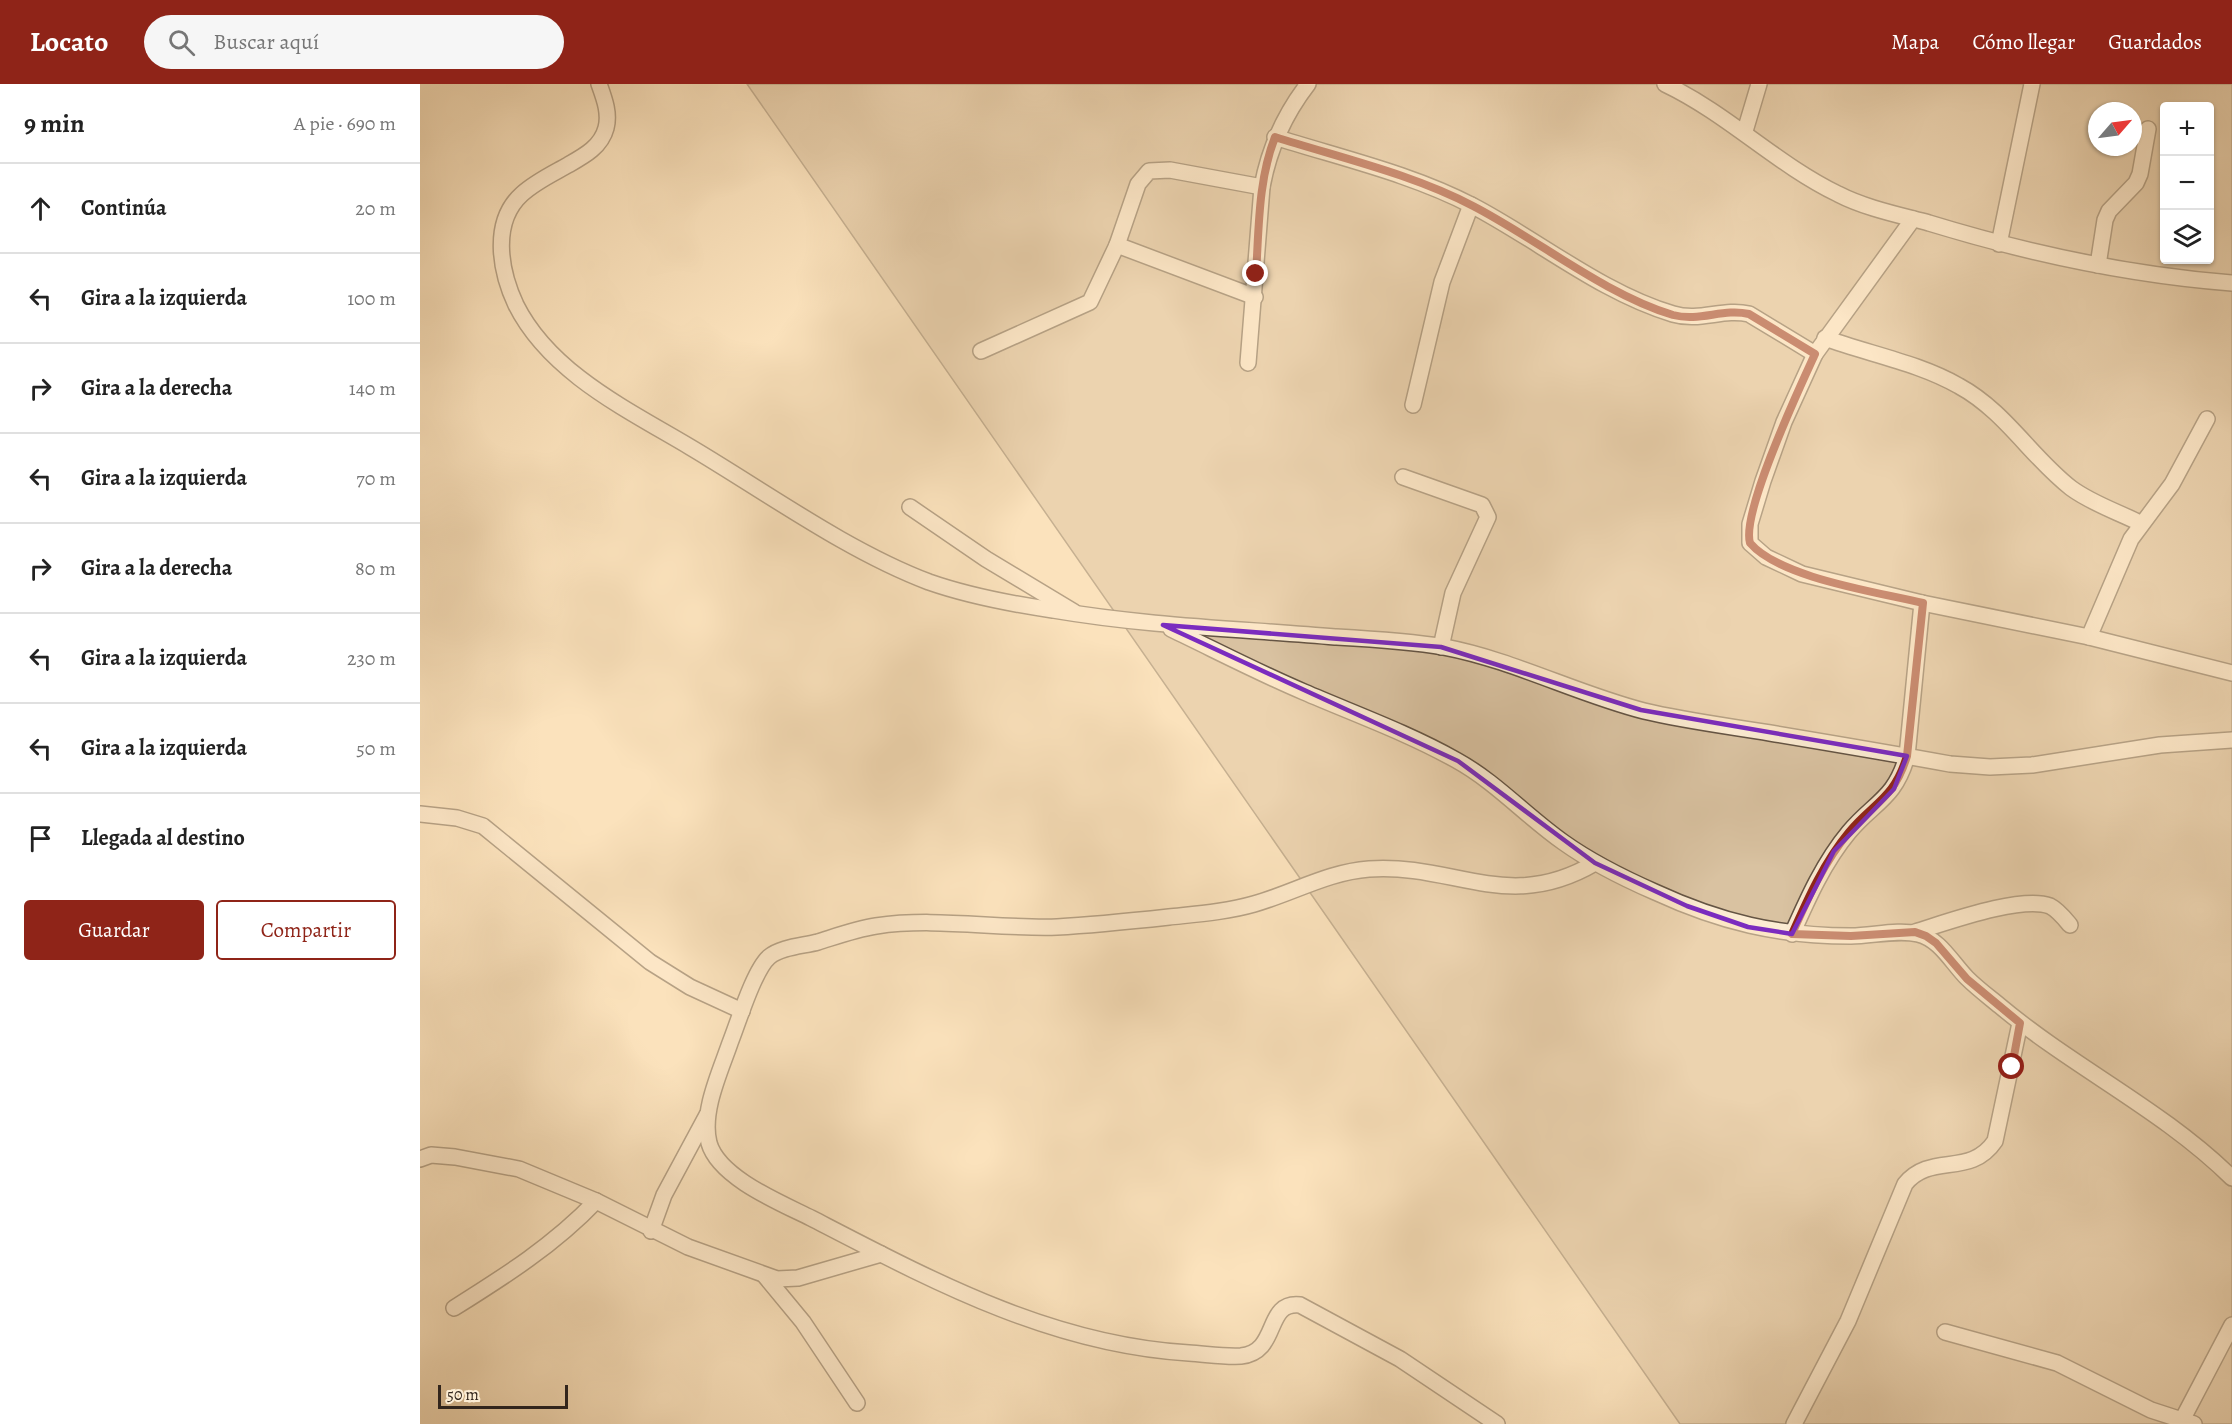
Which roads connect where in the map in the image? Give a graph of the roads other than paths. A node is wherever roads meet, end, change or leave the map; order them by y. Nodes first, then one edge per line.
1 (599, 84) edge
2 (1308, 84) edge
3 (1665, 84) edge
4 (1759, 84) edge
5 (2032, 84) edge
6 (2148, 129) dead end
7 (1745, 131) junction
8 (1275, 137) junction
9 (1262, 187) junction
10 (1471, 204) junction
11 (1913, 219) junction
12 (1999, 244) junction
13 (1117, 246) junction
14 (2098, 265) junction
15 (2232, 283) edge
16 (1255, 297) junction
17 (1825, 338) junction
18 (981, 351) dead end
19 (1815, 354) junction
20 (1248, 363) dead end
21 (1413, 405) dead end
22 (2207, 419) dead end
23 (1403, 477) dead end
24 (910, 507) dead end
25 (2140, 523) junction
26 (1923, 603) junction
27 (1077, 614) junction
28 (1163, 625) junction
29 (2089, 637) junction
30 (1441, 647) junction
31 (2232, 674) edge
32 (2232, 740) edge
33 (1907, 756) junction
34 (420, 813) edge
35 (1595, 863) junction
36 (2070, 926) dead end
37 (1915, 932) junction
38 (1792, 934) junction
39 (742, 1011) junction
40 (2020, 1023) junction
41 (709, 1110) junction
42 (420, 1159) edge
43 (2232, 1178) edge
44 (596, 1201) junction
45 (651, 1231) junction
46 (881, 1254) junction
47 (765, 1276) junction
48 (454, 1308) dead end
49 (2232, 1325) edge
50 (1945, 1332) dead end
51 (857, 1403) dead end
52 (2185, 1423) edge
53 (1497, 1424) edge
54 (1794, 1424) edge

1 - 27 street
2 - 8 street
3 - 7 street
4 - 7 street
5 - 12 street
6 - 14 street
7 - 11 street
8 - 9 street
8 - 10 street
9 - 13 street
9 - 16 street
10 - 19 street
10 - 21 street
11 - 12 street
11 - 17 street
12 - 14 street
13 - 16 street
13 - 18 street
14 - 15 street
16 - 20 street
17 - 19 street
17 - 25 street
19 - 26 street
22 - 25 street
23 - 30 street
24 - 27 street
25 - 29 street
26 - 29 street
26 - 33 street
27 - 28 street
28 - 30 street
28 - 35 street
29 - 31 street
30 - 33 street
32 - 33 street
33 - 38 street
34 - 39 street
35 - 38 street
35 - 39 street
36 - 37 street
37 - 38 street
37 - 40 street
39 - 41 street
40 - 43 street
40 - 54 street
41 - 45 street
41 - 46 street
42 - 44 street
44 - 45 street
44 - 48 street
45 - 47 street
46 - 47 street
46 - 53 street
47 - 51 street
49 - 52 street
50 - 52 street

